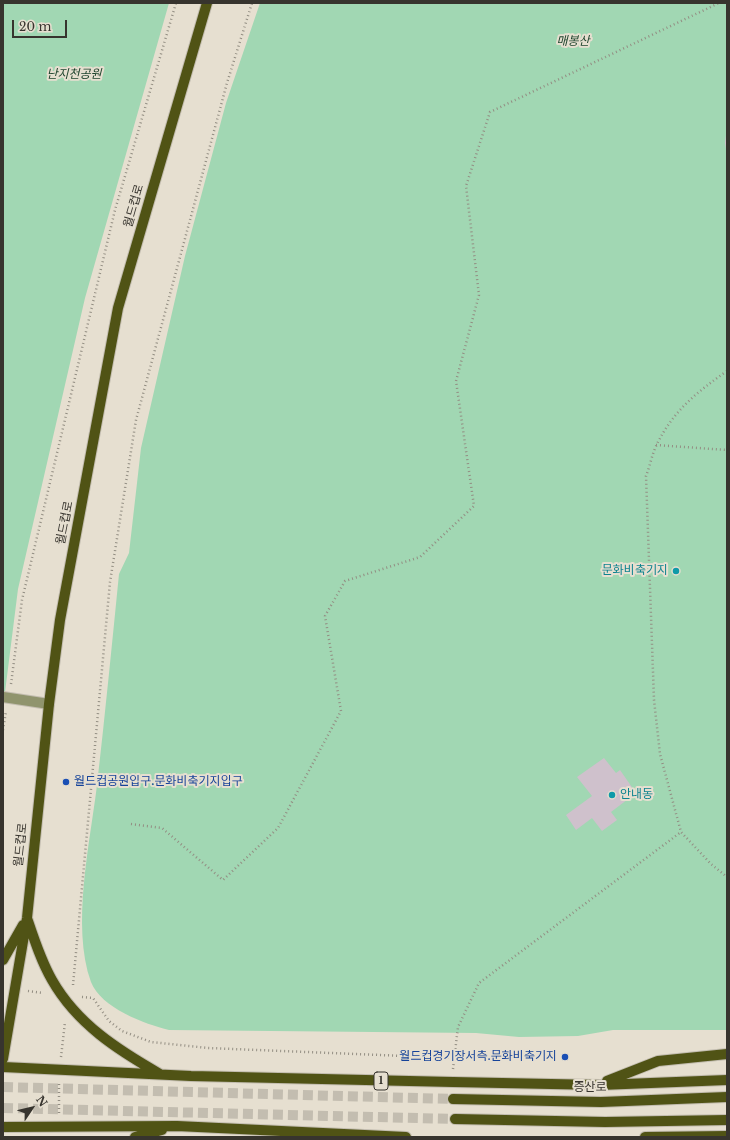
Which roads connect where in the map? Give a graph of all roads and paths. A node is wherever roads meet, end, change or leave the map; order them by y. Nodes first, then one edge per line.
1 (176, 3) edge
2 (207, 3) edge
3 (252, 3) edge
4 (719, 3) edge
5 (727, 371) edge
6 (656, 445) junction
7 (727, 450) edge
8 (6, 697) edge
9 (49, 704) junction
10 (3, 730) edge
11 (131, 824) dead end
12 (681, 832) junction
13 (727, 877) edge
14 (27, 918) junction
15 (3, 960) edge
16 (14, 990) junction
17 (67, 998) junction
18 (727, 1054) edge
19 (3, 1059) edge
20 (3, 1067) edge
21 (59, 1070) junction
22 (161, 1075) junction
23 (727, 1080) edge
24 (600, 1084) junction
25 (727, 1097) edge
26 (453, 1099) tunnel mouth
27 (454, 1119) tunnel mouth
28 (727, 1120) edge
29 (177, 1126) junction
30 (3, 1127) edge
31 (59, 1127) junction
32 (727, 1136) edge
33 (134, 1137) edge
34 (406, 1137) edge
35 (645, 1137) edge

1 - 8 path
2 - 9 main road, 월드컵로
3 - 17 path
4 - 11 path
5 - 6 path
6 - 7 path
6 - 12 path
8 - 9 lane
8 - 10 path
9 - 14 main road, 월드컵로
12 - 13 path
12 - 17 path
14 - 15 main road
14 - 16 main road, 월드컵로
14 - 17 main road
16 - 17 path
16 - 19 main road, 월드컵로
17 - 21 path
17 - 22 main road
18 - 24 main road
20 - 21 main road, 1
21 - 22 main road, 1
21 - 31 path
22 - 24 main road, 1
23 - 24 main road, 1
25 - 26 main road, 증산로
27 - 28 main road
29 - 31 main road
29 - 33 main road
29 - 34 main road
30 - 31 main road
32 - 35 main road

